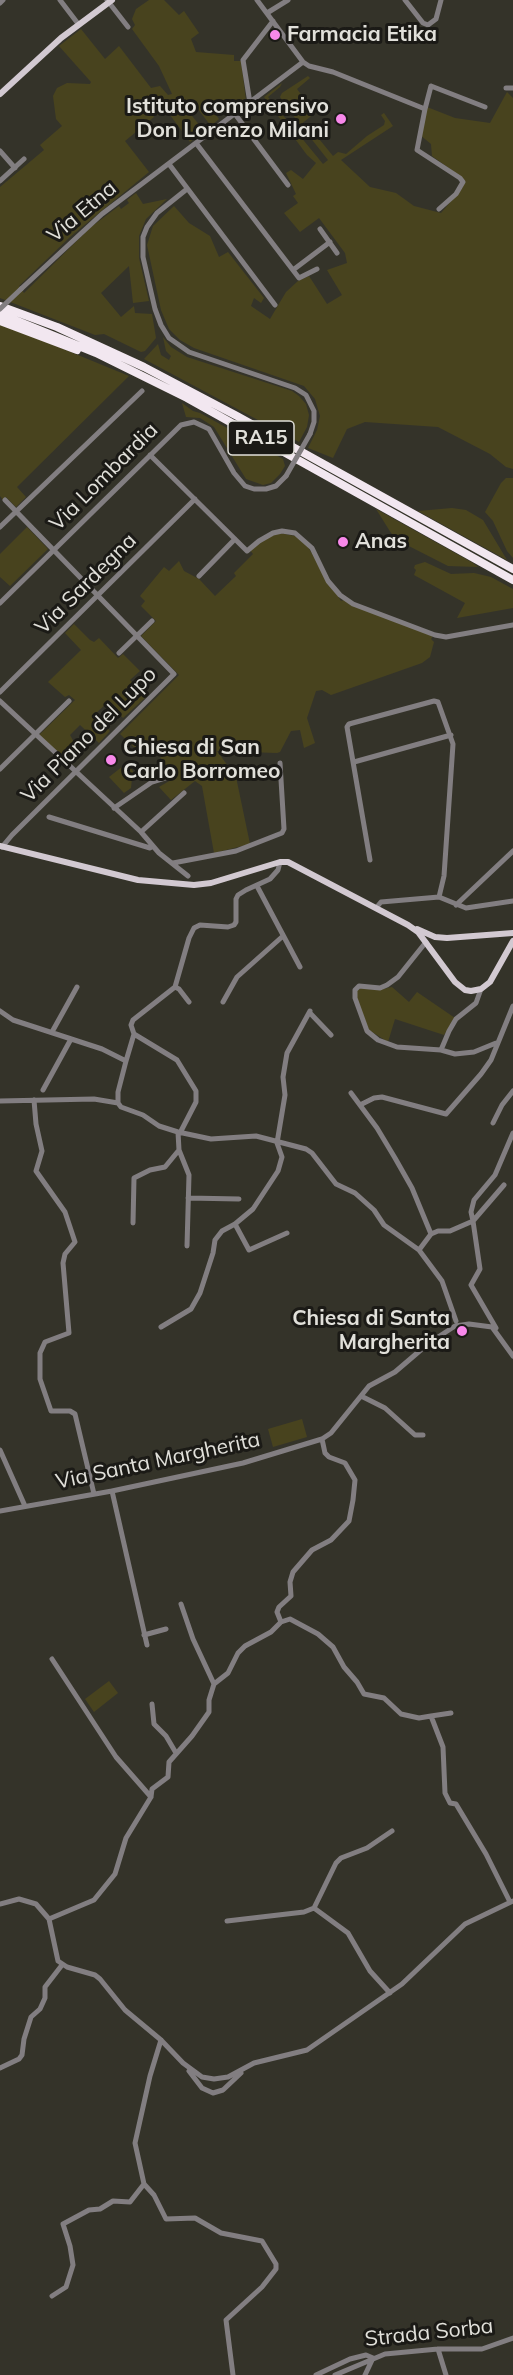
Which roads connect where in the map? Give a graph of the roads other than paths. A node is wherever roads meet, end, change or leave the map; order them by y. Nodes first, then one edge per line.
1 (3, 0) edge
2 (60, 0) edge
3 (257, 0) edge
4 (288, 0) edge
5 (405, 0) edge
6 (441, 0) edge
7 (109, 1) edge
8 (0, 3) edge
9 (267, 13) junction
10 (273, 21) junction
11 (79, 25) junction
12 (128, 27) dead end
13 (303, 62) junction
14 (506, 88) dead end
15 (513, 88) edge
16 (0, 94) edge
17 (250, 103) junction
18 (485, 107) dead end
19 (425, 110) junction
20 (235, 114) junction
21 (196, 144) junction
22 (0, 151) edge
23 (24, 159) dead end
24 (169, 164) junction
25 (15, 168) junction
26 (0, 181) edge
27 (288, 185) dead end
28 (187, 189) junction
29 (439, 209) dead end
30 (320, 229) dead end
31 (330, 242) junction
32 (337, 253) dead end
33 (317, 269) dead end
34 (293, 270) junction
35 (0, 301) edge
36 (275, 305) dead end
37 (0, 307) edge
38 (0, 314) edge
39 (22, 314) junction
40 (0, 321) edge
41 (141, 374) junction
42 (142, 391) dead end
43 (150, 454) junction
44 (195, 499) junction
45 (5, 500) dead end
46 (17, 512) junction
47 (0, 528) edge
48 (235, 539) junction
49 (54, 550) junction
50 (513, 570) edge
51 (199, 576) dead end
52 (513, 580) edge
53 (98, 595) junction
54 (0, 603) edge
55 (152, 621) dead end
56 (513, 625) edge
57 (137, 635) junction
58 (119, 653) dead end
59 (0, 692) edge
60 (0, 701) edge
61 (69, 701) dead end
62 (35, 735) junction
63 (451, 735) junction
64 (354, 762) junction
65 (280, 763) dead end
66 (0, 769) edge
67 (75, 772) junction
68 (168, 777) dead end
69 (184, 794) dead end
70 (114, 808) junction
71 (49, 817) dead end
72 (141, 832) junction
73 (1, 846) edge
74 (153, 846) junction
75 (513, 851) edge
76 (370, 860) dead end
77 (280, 862) junction
78 (173, 863) junction
79 (188, 876) dead end
80 (257, 886) junction
81 (439, 897) junction
82 (513, 901) edge
83 (456, 905) junction
84 (376, 908) junction
85 (408, 925) junction
86 (513, 933) edge
87 (499, 935) junction
88 (283, 936) junction
89 (435, 937) junction
90 (426, 942) junction
91 (513, 942) edge
92 (300, 967) dead end
93 (77, 987) dead end
94 (175, 987) junction
95 (481, 989) junction
96 (189, 1002) dead end
97 (223, 1002) dead end
98 (513, 1006) edge
99 (1, 1014) edge
100 (51, 1032) junction
101 (134, 1034) junction
102 (331, 1035) dead end
103 (71, 1039) junction
104 (496, 1043) junction
105 (441, 1050) junction
106 (126, 1061) junction
107 (43, 1090) dead end
108 (513, 1091) edge
109 (351, 1093) dead end
110 (34, 1100) junction
111 (0, 1101) edge
112 (118, 1103) junction
113 (360, 1105) junction
114 (493, 1123) dead end
115 (179, 1132) junction
116 (513, 1133) edge
117 (277, 1143) junction
118 (179, 1150) junction
119 (504, 1185) dead end
120 (188, 1198) junction
121 (239, 1199) dead end
122 (472, 1221) junction
123 (133, 1223) dead end
124 (236, 1224) junction
125 (287, 1233) dead end
126 (431, 1234) junction
127 (188, 1246) dead end
128 (418, 1250) junction
129 (491, 1319) junction
130 (460, 1322) junction
131 (487, 1325) junction
132 (161, 1327) dead end
133 (496, 1330) junction
134 (513, 1356) edge
135 (362, 1396) junction
136 (423, 1435) dead end
137 (322, 1439) junction
138 (0, 1450) edge
139 (112, 1491) junction
140 (94, 1494) junction
141 (25, 1506) junction
142 (0, 1511) edge
143 (181, 1604) dead end
144 (281, 1622) junction
145 (166, 1629) dead end
146 (144, 1635) junction
147 (147, 1645) dead end
148 (52, 1659) dead end
149 (214, 1684) junction
150 (152, 1704) dead end
151 (451, 1713) dead end
152 (431, 1716) junction
153 (176, 1753) junction
154 (151, 1797) junction
155 (392, 1831) dead end
156 (511, 1901) edge
157 (0, 1904) edge
158 (314, 1908) junction
159 (49, 1919) junction
160 (227, 1921) dead end
161 (62, 1965) junction
162 (390, 1993) junction
163 (161, 2040) junction
164 (183, 2063) junction
165 (0, 2068) edge
166 (246, 2068) junction
167 (144, 2184) junction
168 (52, 2296) dead end
169 (513, 2338) edge
170 (438, 2349) junction
171 (373, 2358) junction
172 (233, 2375) edge
173 (316, 2375) edge
174 (335, 2375) edge
175 (365, 2375) edge
176 (446, 2375) edge

1 - 8 street
2 - 11 street
3 - 9 street
4 - 9 street
5 - 6 street
7 - 11 main road
7 - 12 street
9 - 10 street
10 - 13 street
10 - 17 street
11 - 16 main road
13 - 17 street, Via Etna
13 - 19 street
14 - 15 street
17 - 20 street, Via Etna
18 - 19 street
19 - 29 street
20 - 21 street, Via Etna
20 - 27 street
21 - 24 street, Via Etna
21 - 34 street
22 - 25 street
23 - 25 street
24 - 28 street
24 - 37 street, Via Etna, bridge
25 - 26 street
28 - 36 street
28 - 43 street, Via Lombardia, bridge
30 - 31 street
31 - 32 street
31 - 34 street
33 - 34 street
35 - 39 highway
37 - 39 highway, RA15
38 - 41 highway, RA15
39 - 50 highway, RA15
40 - 41 highway
41 - 52 highway, RA15
42 - 46 street
43 - 44 street
43 - 49 street, Via Lombardia
44 - 48 street
44 - 53 street, Via Sardegna
45 - 46 street
46 - 47 street
46 - 49 street
48 - 51 street
48 - 56 street
49 - 53 street
49 - 54 street, Via Lombardia
53 - 57 street
53 - 59 street, Via Sardegna
55 - 57 street
57 - 58 street
57 - 67 street, Via Piano del Lupo
60 - 62 street
61 - 62 street
62 - 66 street
62 - 67 street
63 - 64 street
63 - 64 street
63 - 81 street
64 - 76 street
65 - 78 street
67 - 70 street
67 - 73 street, Via Piano del Lupo
68 - 70 street
69 - 72 street
70 - 72 street
71 - 74 street
72 - 74 street
73 - 77 main road
74 - 78 street
75 - 83 street
77 - 80 street
77 - 84 main road
78 - 79 street
80 - 88 street
80 - 94 street
81 - 83 street
81 - 84 street
82 - 83 street
84 - 85 main road
85 - 89 main road
85 - 90 main road
86 - 87 main road
87 - 89 main road
87 - 91 main road
88 - 92 street
88 - 97 street
89 - 90 main road
90 - 95 main road
90 - 105 street
91 - 95 main road
93 - 100 street
94 - 96 street
94 - 101 street
95 - 105 street
98 - 104 street
99 - 100 street
100 - 103 street
101 - 106 street
101 - 115 street
102 - 117 street
103 - 106 street
103 - 107 street
104 - 105 street
104 - 113 street
106 - 112 street
108 - 114 street
109 - 113 street
110 - 111 street
110 - 112 street
110 - 140 street
112 - 115 street
113 - 126 street
115 - 117 street
115 - 118 street
116 - 122 street
117 - 124 street
117 - 128 street
118 - 120 street
118 - 123 street
119 - 122 street
120 - 121 street
120 - 127 street
122 - 126 street
122 - 129 street
124 - 125 street
124 - 132 street
126 - 128 street
128 - 130 street
129 - 131 street
129 - 133 street
130 - 131 street
130 - 135 street, Via Santa Margherita
131 - 133 street
133 - 134 street
135 - 136 street
135 - 137 street, Via Santa Margherita
137 - 139 street, Via Santa Margherita
137 - 144 street
138 - 141 street
139 - 140 street, Via Santa Margherita
139 - 146 street
140 - 141 street, Via Santa Margherita
141 - 142 street, Via Santa Margherita
143 - 149 street
144 - 149 street
144 - 152 street
145 - 146 street
146 - 147 street
148 - 154 street
149 - 153 street
150 - 153 street
151 - 152 street
152 - 156 street
153 - 154 street
154 - 159 street
155 - 158 street
156 - 162 street
157 - 159 street
158 - 160 street
158 - 162 street
159 - 161 street
161 - 163 street
161 - 165 street
162 - 166 street
163 - 164 street
163 - 167 street
164 - 166 street
164 - 166 street
167 - 168 street
167 - 172 street
169 - 170 street, Strada Sorba
170 - 171 street, Strada Sorba
170 - 176 street
171 - 173 street, Strada Sorba
171 - 174 street
171 - 175 street

